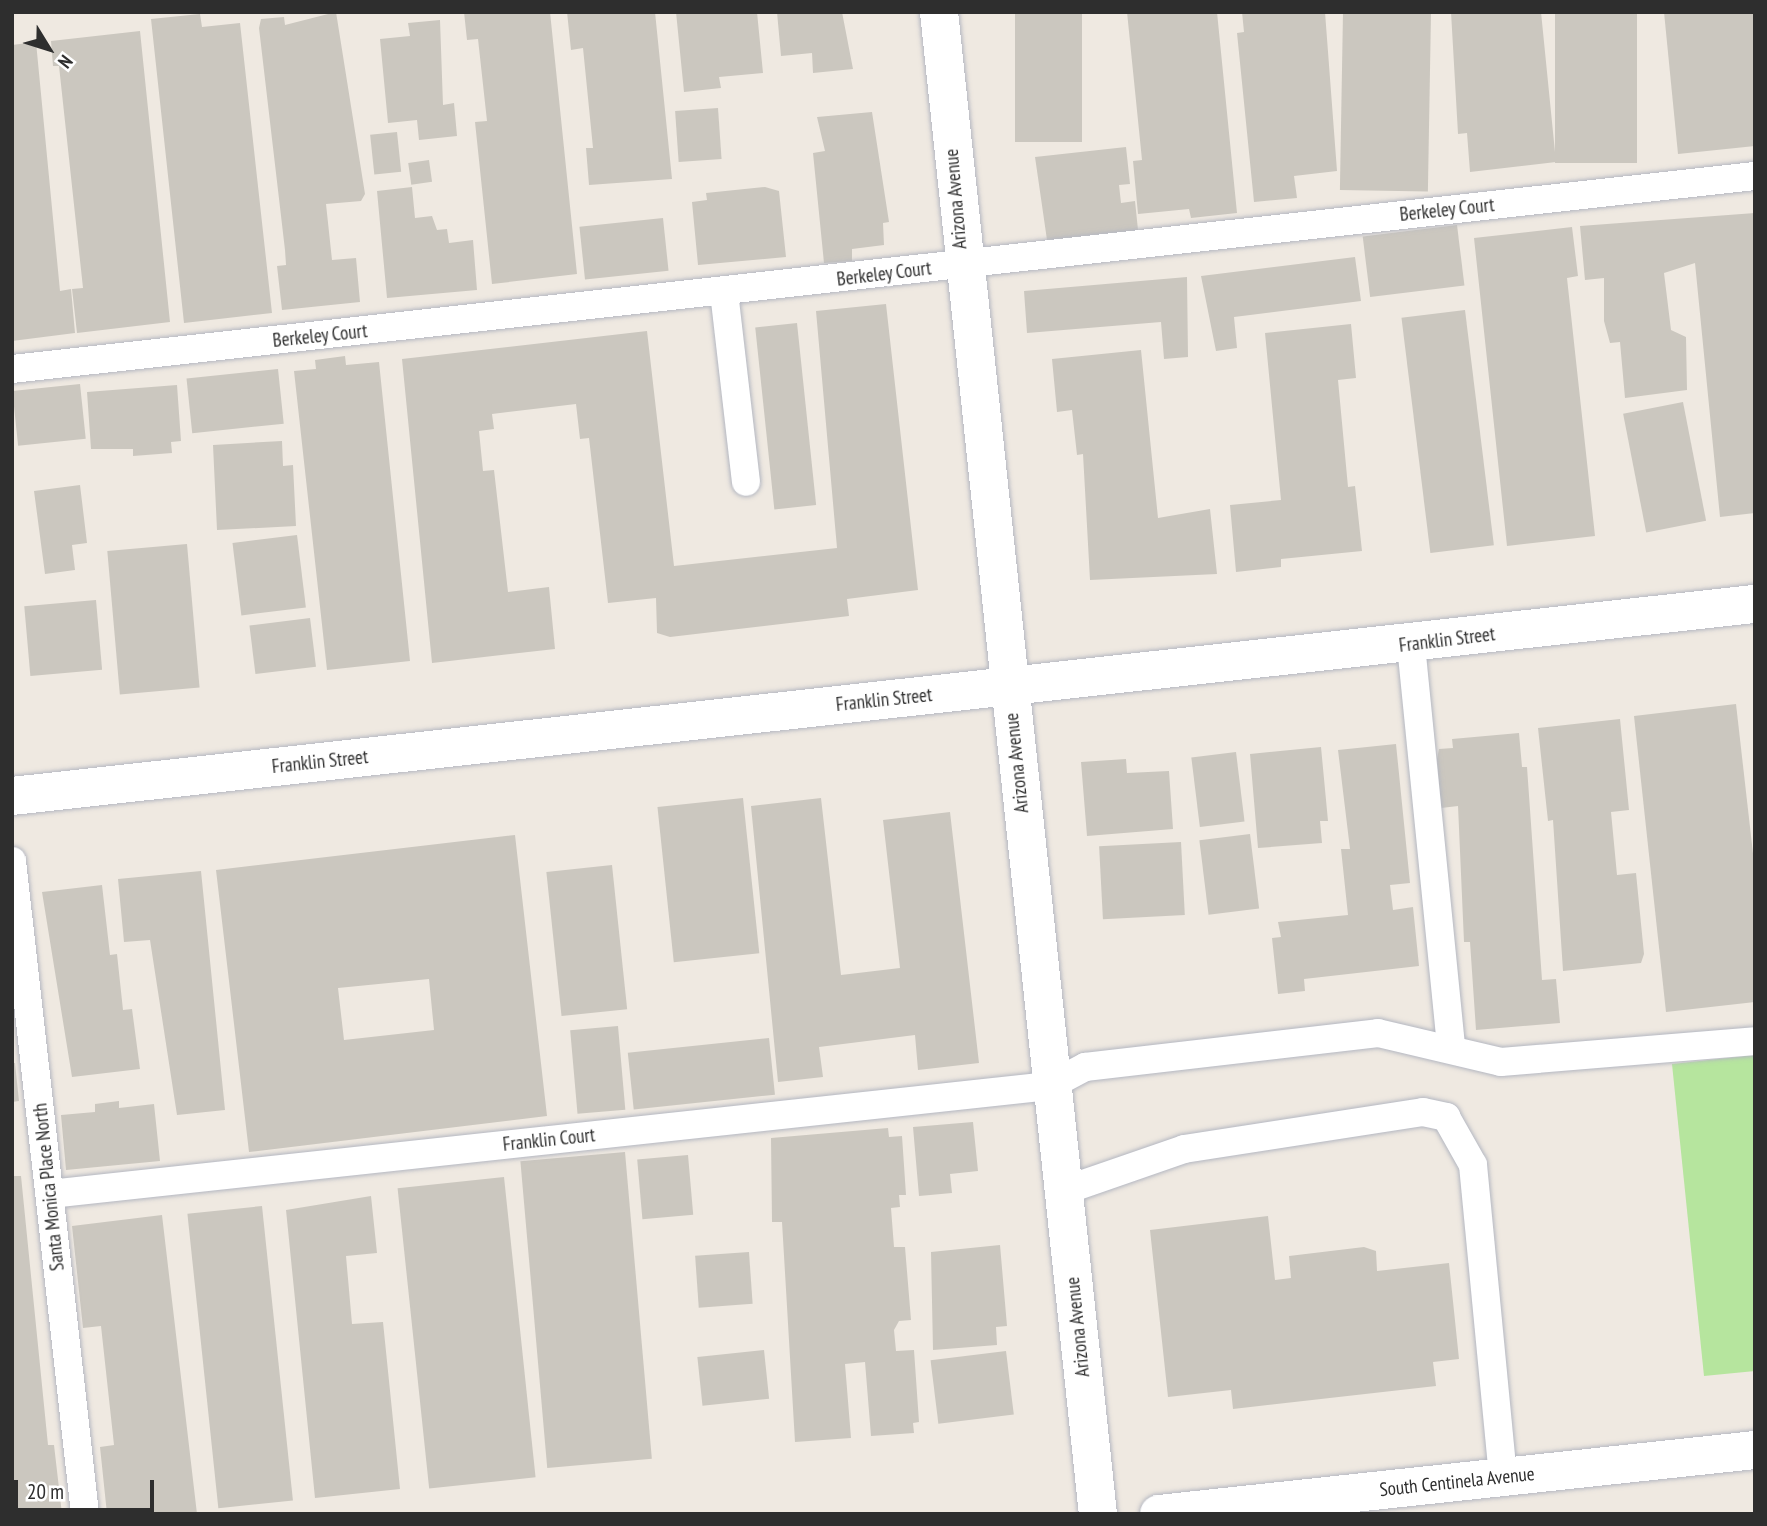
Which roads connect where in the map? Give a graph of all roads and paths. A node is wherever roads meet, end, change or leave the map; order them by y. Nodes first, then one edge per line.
1 (939, 12) edge
2 (1755, 176) edge
3 (962, 265) junction
4 (724, 292) junction
5 (12, 369) edge
6 (746, 482) dead end
7 (1755, 604) edge
8 (1411, 645) junction
9 (1009, 686) junction
10 (12, 796) edge
11 (12, 861) edge
12 (1755, 1041) edge
13 (1451, 1046) junction
14 (1049, 1086) junction
15 (1063, 1191) junction
16 (50, 1194) junction
17 (1755, 1450) edge
18 (1503, 1478) junction
19 (1409, 1501) edge
20 (85, 1514) edge
21 (1098, 1514) edge
22 (1159, 1514) edge

1 - 3 street, Arizona Avenue
2 - 3 lane, Berkeley Court
3 - 4 lane, Berkeley Court
3 - 9 street, Arizona Avenue
4 - 5 lane, Berkeley Court
4 - 6 lane
7 - 8 street, Franklin Street
8 - 9 street, Franklin Street
8 - 13 lane
9 - 10 street, Franklin Street
9 - 14 street, Arizona Avenue
11 - 16 lane, Santa Monica Place North
12 - 13 lane
13 - 14 lane
14 - 15 street, Arizona Avenue
14 - 16 lane, Franklin Court
15 - 18 lane
15 - 21 street, Arizona Avenue
16 - 20 lane, Santa Monica Place North
17 - 18 street, South Centinela Avenue
18 - 19 street, South Centinela Avenue
19 - 22 street, South Centinela Avenue

